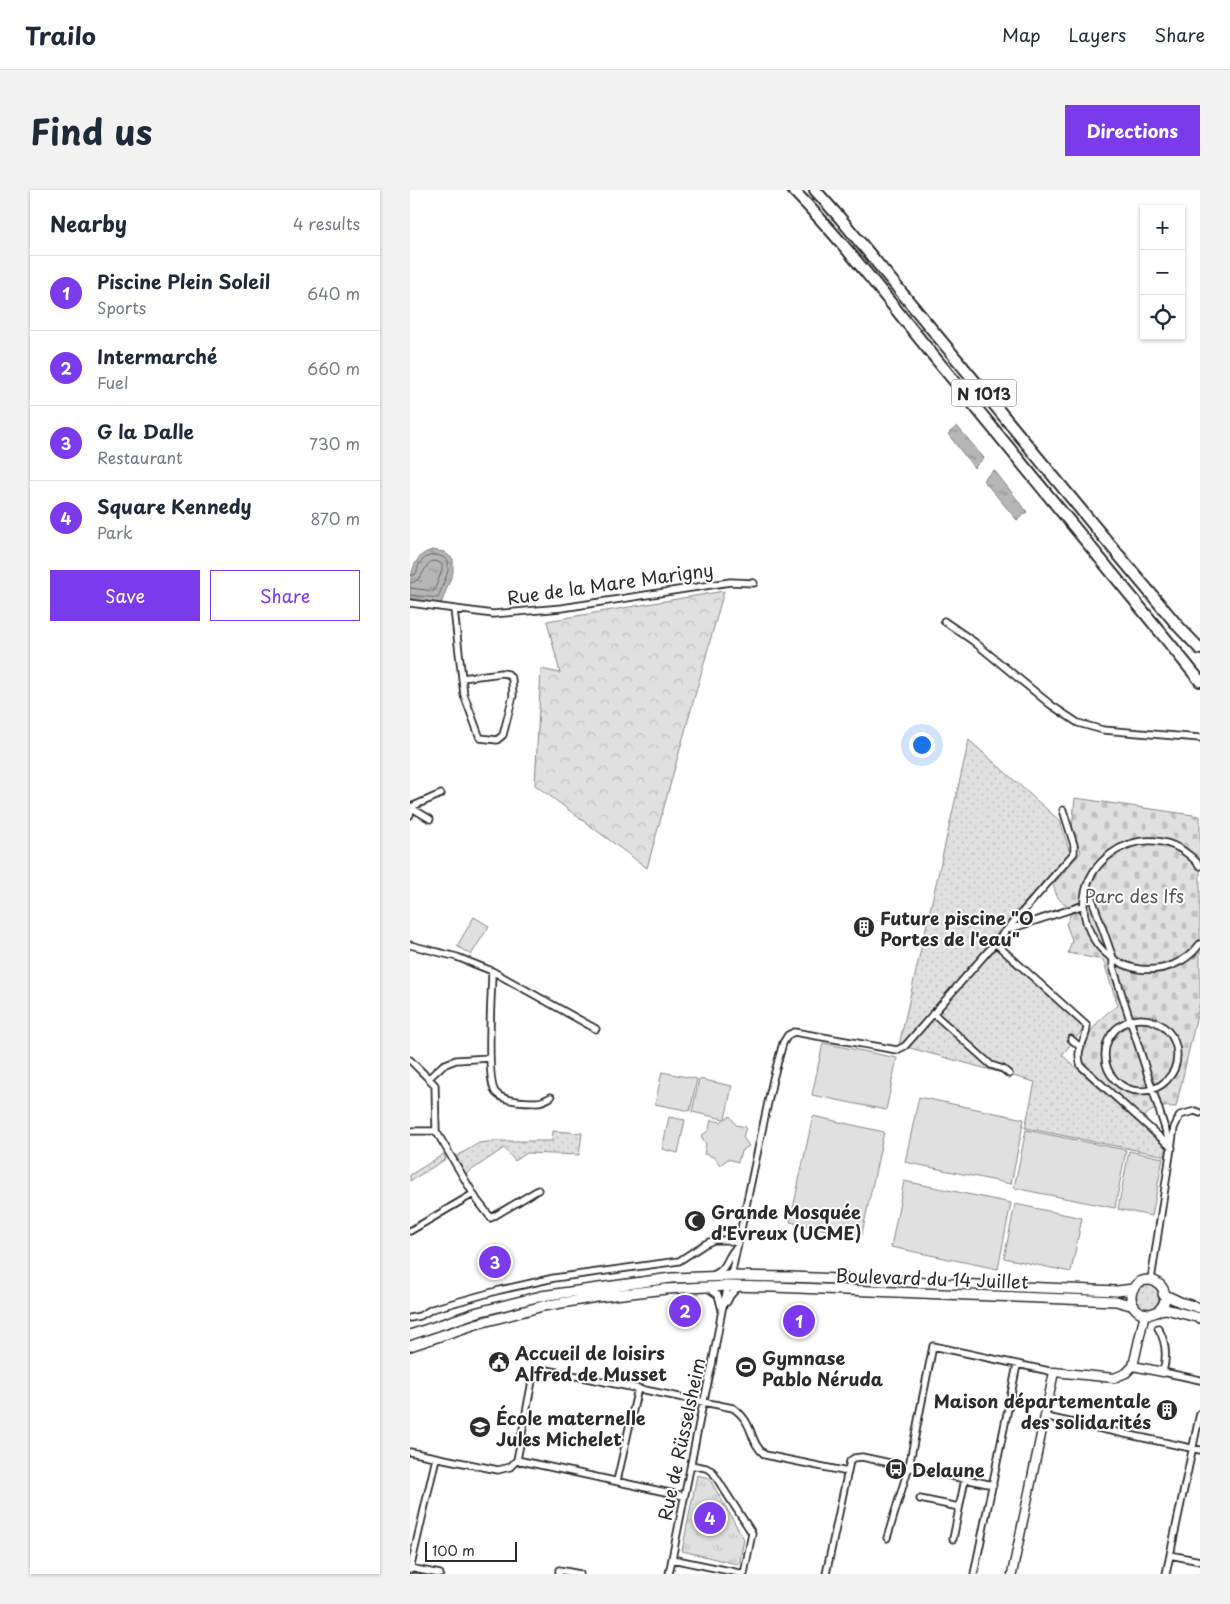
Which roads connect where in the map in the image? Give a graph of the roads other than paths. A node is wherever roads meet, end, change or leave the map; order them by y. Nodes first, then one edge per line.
1 (793, 190) edge
2 (815, 190) edge
3 (754, 583) dead end
4 (410, 603) edge
5 (454, 610) junction
6 (944, 621) dead end
7 (1200, 649) edge
8 (462, 678) junction
9 (1200, 682) edge
10 (1200, 738) edge
11 (441, 794) dead end
12 (410, 807) edge
13 (1063, 810) dead end
14 (410, 815) edge
15 (430, 819) dead end
16 (1200, 866) edge
17 (1088, 885) junction
18 (1084, 905) junction
19 (1006, 931) junction
20 (995, 943) junction
21 (1200, 944) edge
22 (410, 945) edge
23 (1113, 958) junction
24 (492, 971) junction
25 (933, 1013) junction
26 (1130, 1020) junction
27 (596, 1029) dead end
28 (1071, 1039) dead end
29 (1080, 1047) junction
30 (490, 1058) junction
31 (410, 1060) edge
32 (1009, 1074) dead end
33 (428, 1078) junction
34 (1152, 1090) junction
35 (551, 1097) dead end
36 (1200, 1112) edge
37 (410, 1131) edge
38 (436, 1131) junction
39 (1171, 1147) junction
40 (538, 1190) dead end
41 (473, 1194) junction
42 (410, 1231) edge
43 (737, 1245) junction
44 (709, 1276) junction
45 (731, 1276) junction
46 (1151, 1280) junction
47 (728, 1286) junction
48 (708, 1287) junction
49 (738, 1287) junction
50 (1133, 1289) junction
51 (1163, 1294) junction
52 (1134, 1306) junction
53 (721, 1307) junction
54 (1200, 1308) edge
55 (1159, 1310) junction
56 (1144, 1314) junction
57 (410, 1318) edge
58 (1200, 1318) edge
59 (1158, 1328) dead end
60 (410, 1335) edge
61 (410, 1346) edge
62 (1017, 1365) junction
63 (1134, 1366) junction
64 (1054, 1372) junction
65 (1163, 1372) junction
66 (1200, 1380) edge
67 (638, 1388) junction
68 (703, 1402) junction
69 (1200, 1413) edge
70 (1046, 1417) junction
71 (1192, 1448) junction
72 (1200, 1450) edge
73 (410, 1452) edge
74 (436, 1458) junction
75 (517, 1460) junction
76 (691, 1465) junction
77 (909, 1466) junction
78 (848, 1472) junction
79 (965, 1479) junction
80 (618, 1481) junction
81 (992, 1485) junction
82 (684, 1496) junction
83 (920, 1499) dead end
84 (959, 1507) junction
85 (887, 1538) dead end
86 (953, 1538) dead end
87 (1170, 1555) junction
88 (672, 1559) junction
89 (1200, 1561) edge
90 (410, 1568) edge
91 (440, 1574) edge
92 (558, 1574) edge
93 (580, 1574) edge
94 (668, 1574) edge
95 (744, 1574) edge
96 (826, 1574) edge
97 (974, 1574) edge
98 (1012, 1574) edge
99 (1166, 1574) edge

1 - 9 highway, N 1013
2 - 7 highway, N 1013
3 - 5 street, Rue de la Mare Marigny
4 - 5 street, Rue de la Mare Marigny
5 - 8 street
6 - 10 street
8 - 8 street
11 - 12 street
12 - 14 street
12 - 15 street
13 - 19 street
16 - 17 street
17 - 18 street
17 - 23 street
18 - 19 street
18 - 23 street
19 - 20 street
20 - 25 street
20 - 29 street
21 - 23 street
22 - 24 street
23 - 26 street
24 - 27 street
24 - 30 street
25 - 32 street
25 - 43 street
26 - 34 street
26 - 34 street
26 - 34 street
28 - 29 street
29 - 39 street
30 - 33 street
30 - 35 street
31 - 33 street
33 - 38 street
34 - 39 street
36 - 39 street
37 - 38 street
38 - 41 street
39 - 46 street
40 - 41 street
41 - 42 street
43 - 44 street
43 - 45 street
43 - 57 street
44 - 45 main road, Boulevard du 14 Juillet
44 - 60 main road, Boulevard du 14 Juillet
45 - 47 main road
45 - 50 main road, Boulevard du 14 Juillet
46 - 50 main road, Boulevard du 14 Juillet
46 - 51 main road
47 - 48 main road, Boulevard du 14 Juillet
47 - 49 main road, Boulevard du 14 Juillet
47 - 53 street, Rue de Rüsselsheim
48 - 53 street
48 - 61 main road, Boulevard du 14 Juillet
49 - 52 main road, Boulevard du 14 Juillet
49 - 53 street
50 - 52 main road
51 - 54 main road
51 - 55 main road
52 - 56 main road, Boulevard du 14 Juillet
53 - 68 street, Rue de Rüsselsheim
55 - 56 main road
55 - 58 main road
56 - 63 street
59 - 65 street
62 - 64 street
62 - 77 street
62 - 81 street
63 - 64 street
63 - 65 street
64 - 70 street
65 - 66 street
67 - 68 street
67 - 75 street
67 - 80 street
68 - 76 street, Rue de Rüsselsheim
68 - 78 street
69 - 71 street
70 - 71 street
70 - 98 street
71 - 72 street
71 - 87 street
73 - 74 street
74 - 75 street
74 - 90 street
75 - 80 street
76 - 82 street, Rue de Rüsselsheim
76 - 95 street
77 - 78 street
77 - 79 street
77 - 85 street
78 - 96 street
79 - 81 street
79 - 84 street
80 - 82 street
81 - 97 street
82 - 88 street, Rue de Rüsselsheim
83 - 84 street
84 - 86 street
87 - 89 street
87 - 99 street
88 - 94 street, Rue de Rüsselsheim
88 - 95 street
90 - 91 street
92 - 93 street

